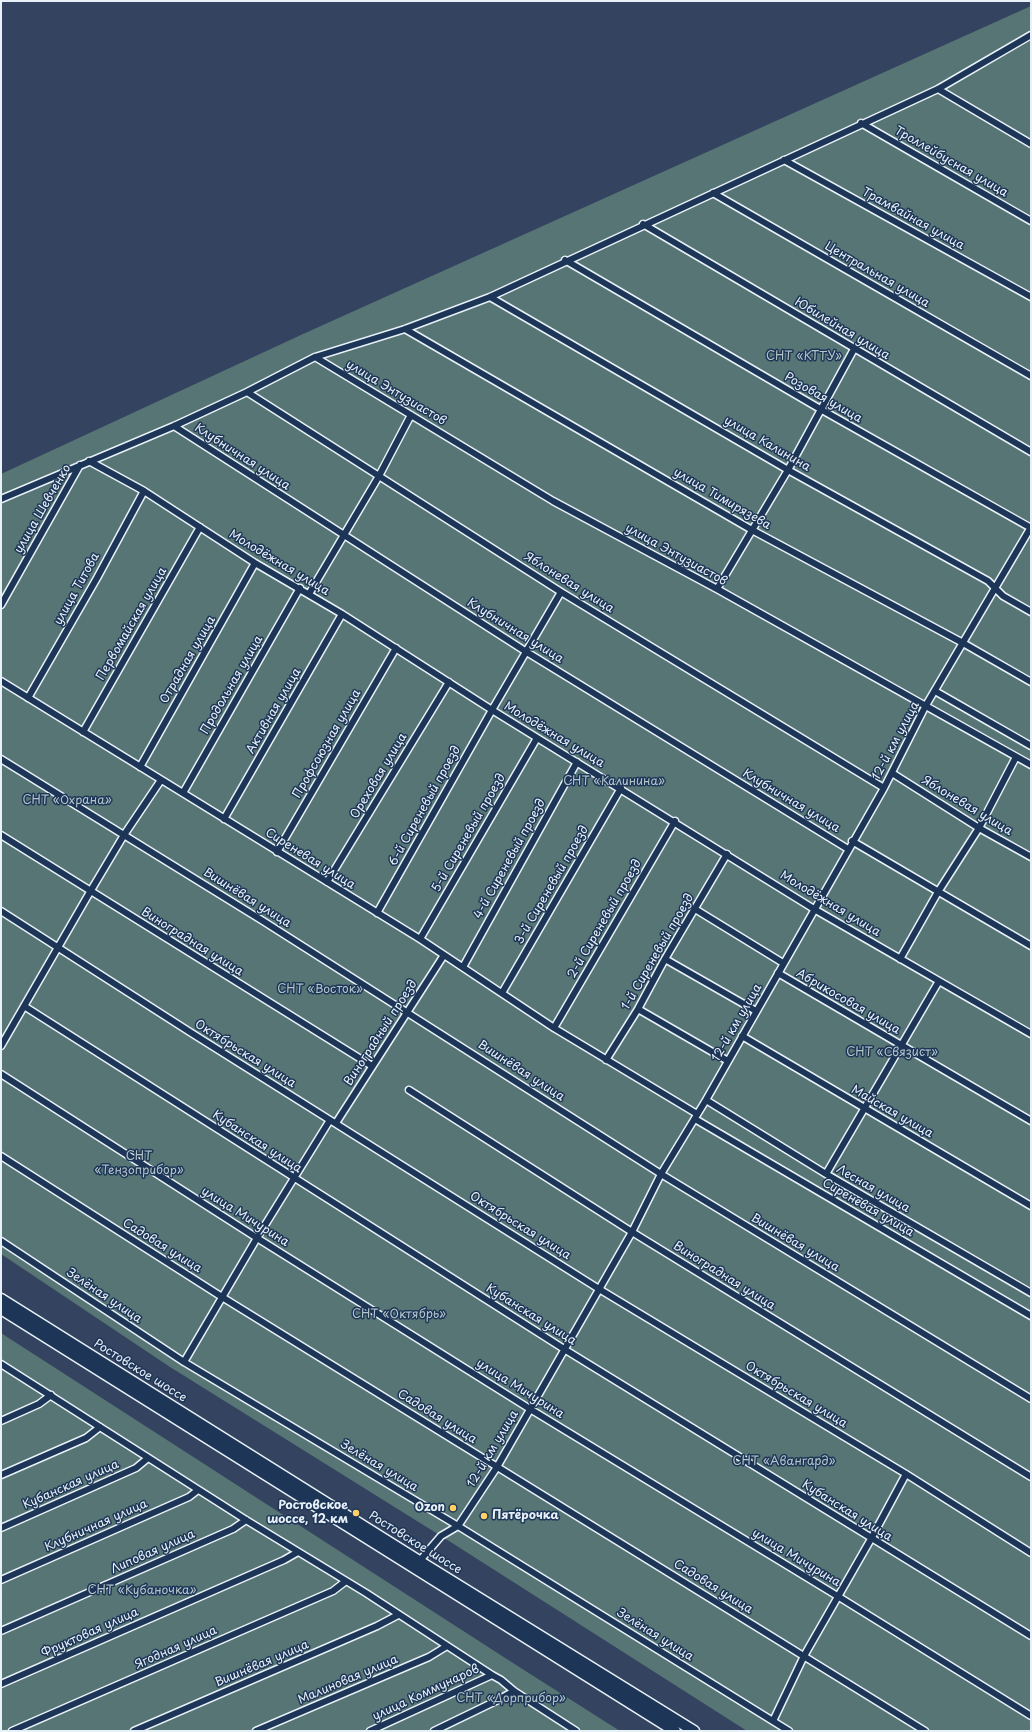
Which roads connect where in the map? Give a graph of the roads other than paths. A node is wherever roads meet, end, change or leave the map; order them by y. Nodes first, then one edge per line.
1 (1031, 35) edge
2 (938, 88) junction
3 (861, 123) junction
4 (1031, 144) edge
5 (784, 160) junction
6 (713, 193) junction
7 (1031, 221) edge
8 (643, 224) junction
9 (565, 260) junction
10 (490, 296) junction
11 (1031, 297) edge
12 (404, 330) junction
13 (854, 349) junction
14 (315, 357) junction
15 (1031, 376) edge
16 (247, 392) junction
17 (821, 409) junction
18 (411, 415) junction
19 (174, 426) junction
20 (1031, 452) edge
21 (89, 461) junction
22 (81, 465) junction
23 (788, 470) junction
24 (379, 476) junction
25 (144, 491) junction
26 (1, 499) edge
27 (200, 527) junction
28 (752, 530) junction
29 (1030, 530) edge
30 (343, 535) junction
31 (255, 563) junction
32 (300, 588) junction
33 (995, 588) junction
34 (717, 589) junction
35 (561, 592) junction
36 (309, 594) junction
37 (1, 605) edge
38 (1031, 612) edge
39 (342, 614) junction
40 (964, 643) junction
41 (396, 648) junction
42 (525, 651) junction
43 (1, 681) edge
44 (449, 682) junction
45 (1031, 682) edge
46 (935, 691) junction
47 (28, 698) junction
48 (925, 707) junction
49 (492, 710) junction
50 (83, 732) junction
51 (537, 738) junction
52 (1031, 746) edge
53 (1016, 757) junction
54 (1, 759) edge
55 (577, 762) junction
56 (1031, 765) edge
57 (140, 767) junction
58 (892, 773) junction
59 (162, 780) junction
60 (621, 788) junction
61 (884, 788) junction
62 (183, 793) junction
63 (224, 819) junction
64 (675, 821) junction
65 (979, 828) junction
66 (1, 835) edge
67 (124, 835) junction
68 (852, 842) junction
69 (848, 849) junction
70 (277, 852) junction
71 (727, 854) junction
72 (1031, 857) edge
73 (327, 882) junction
74 (90, 892) junction
75 (938, 892) junction
76 (695, 909) junction
77 (814, 909) junction
78 (1, 912) edge
79 (377, 913) junction
80 (420, 939) junction
81 (1031, 946) edge
82 (58, 947) junction
83 (444, 955) junction
84 (900, 958) junction
85 (665, 959) junction
86 (783, 963) junction
87 (463, 967) junction
88 (778, 974) junction
89 (939, 981) junction
90 (502, 993) junction
91 (24, 1006) junction
92 (638, 1009) junction
93 (756, 1011) junction
94 (406, 1012) junction
95 (554, 1028) junction
96 (1031, 1034) edge
97 (742, 1036) junction
98 (1, 1046) edge
99 (902, 1047) junction
100 (606, 1060) junction
101 (728, 1061) junction
102 (372, 1066) junction
103 (1, 1074) edge
104 (409, 1090) dead end
105 (706, 1100) junction
106 (864, 1108) junction
107 (696, 1117) junction
108 (330, 1120) junction
109 (1031, 1121) edge
110 (336, 1123) junction
111 (1, 1156) edge
112 (661, 1174) junction
113 (826, 1174) junction
114 (294, 1179) junction
115 (1031, 1206) edge
116 (632, 1232) junction
117 (257, 1238) junction
118 (1, 1241) edge
119 (599, 1288) junction
120 (1031, 1292) edge
121 (222, 1297) junction
122 (1, 1299) edge
123 (1, 1309) edge
124 (1031, 1316) edge
125 (564, 1349) junction
126 (184, 1362) junction
127 (1, 1364) edge
128 (51, 1395) junction
129 (1031, 1399) edge
130 (530, 1409) junction
131 (1, 1421) edge
132 (100, 1427) junction
133 (148, 1458) junction
134 (497, 1467) junction
135 (906, 1474) junction
136 (1, 1475) edge
137 (1031, 1477) edge
138 (198, 1490) junction
139 (246, 1520) junction
140 (458, 1526) junction
141 (1, 1528) edge
142 (871, 1539) junction
143 (298, 1552) junction
144 (1031, 1553) edge
145 (417, 1565) junction
146 (1, 1580) edge
147 (346, 1581) junction
148 (839, 1597) junction
149 (398, 1615) junction
150 (1, 1631) edge
151 (1031, 1636) edge
152 (447, 1646) junction
153 (804, 1656) junction
154 (492, 1675) junction
155 (1, 1684) edge
156 (514, 1691) junction
157 (1031, 1716) edge
158 (773, 1721) junction
159 (571, 1730) edge
160 (12, 1731) edge
161 (134, 1731) edge
162 (256, 1731) edge
163 (370, 1731) edge
164 (434, 1731) edge
165 (675, 1731) edge
166 (694, 1731) edge
167 (789, 1731) edge
168 (925, 1731) edge

1 - 2 street
2 - 3 street
2 - 4 street
3 - 5 street
3 - 7 street, Троллейбусная улица
5 - 6 street
5 - 11 street, Трамвайная улица
6 - 8 street
6 - 15 street, Центральная улица
8 - 9 street
8 - 13 street, Юбилейная улица
9 - 10 street
9 - 17 street, Розовая улица
10 - 12 street
10 - 23 street, улица Калинина
12 - 14 street
12 - 28 street, улица Тимирязева
13 - 17 street
13 - 20 street, Юбилейная улица
14 - 16 street
14 - 18 street, улица Энтузиастов
16 - 19 street
16 - 24 street, Яблоневая улица
17 - 23 street
17 - 29 street, Розовая улица
18 - 24 street
18 - 34 street, улица Энтузиастов
19 - 21 street
19 - 30 street, Клубничная улица
21 - 22 street
21 - 25 street, Молодёжная улица
22 - 26 street
22 - 37 street, улица Шевченко
23 - 28 street
23 - 33 street, улица Калинина
24 - 30 street
24 - 35 street, Яблоневая улица
25 - 27 street, Молодёжная улица
25 - 47 street, улица Титова
27 - 31 street, Молодёжная улица
27 - 50 street, Первомайская улица
28 - 34 street
28 - 40 street, улица Тимирязева
29 - 33 street, 12-й км улица
30 - 36 street
30 - 42 street, Клубничная улица
31 - 32 street, Молодёжная улица
31 - 57 street, Отрадная улица
32 - 36 street, Молодёжная улица
32 - 62 street, Продольная улица
33 - 38 street, улица Калинина
33 - 40 street, 12-й км улица
34 - 48 street, улица Энтузиастов
35 - 42 street, 6-й Сиреневый проезд
35 - 61 street, Яблоневая улица
36 - 39 street, Молодёжная улица
39 - 41 street, Молодёжная улица
39 - 63 street, Активная улица
40 - 45 street, улица Тимирязева
40 - 46 street, 12-й км улица
41 - 44 street, Молодёжная улица
41 - 70 street, Профсоюзная улица
42 - 49 street, 6-й Сиреневый проезд
42 - 69 street, Клубничная улица
43 - 47 street, Сиреневая улица
44 - 49 street, Молодёжная улица
44 - 73 street, Ореховая улица
46 - 48 street, 12-й км улица
46 - 52 street
47 - 50 street, Сиреневая улица
48 - 53 street, улица Энтузиастов
48 - 58 street, 12-й км улица
49 - 51 street, Молодёжная улица
49 - 79 street, 6-й Сиреневый проезд
50 - 57 street, Сиреневая улица
51 - 55 street, Молодёжная улица
51 - 80 street, 5-й Сиреневый проезд
53 - 56 street, улица Энтузиастов
53 - 65 street
54 - 67 street, Вишнёвая улица
55 - 60 street, Молодёжная улица
55 - 87 street, 4-й Сиреневый проезд
57 - 59 street, Сиреневая улица
58 - 61 street, 12-й км улица
58 - 65 street, Яблоневая улица
59 - 62 street, Сиреневая улица
59 - 67 street
60 - 64 street, Молодёжная улица
60 - 90 street, 3-й Сиреневый проезд
61 - 68 street, 12-й км улица
62 - 63 street, Сиреневая улица
63 - 70 street, Сиреневая улица
64 - 71 street, Молодёжная улица
64 - 95 street, 2-й Сиреневый проезд
65 - 72 street, Яблоневая улица
65 - 75 street
66 - 74 street, Виноградная улица
67 - 74 street
67 - 94 street, Вишнёвая улица
68 - 69 street, 12-й км улица
68 - 75 street, Клубничная улица
69 - 77 street, 12-й км улица
70 - 73 street, Сиреневая улица
71 - 76 street, 1-й Сиреневый проезд
71 - 77 street, Молодёжная улица
73 - 79 street, Сиреневая улица
74 - 82 street
74 - 102 street, Виноградная улица
75 - 81 street, Клубничная улица
75 - 84 street
76 - 85 street, 1-й Сиреневый проезд
76 - 86 street
77 - 84 street, Молодёжная улица
77 - 86 street, 12-й км улица
78 - 82 street, Октябрьская улица
79 - 80 street, Сиреневая улица
80 - 83 street, Сиреневая улица
82 - 91 street
82 - 108 street, Октябрьская улица
83 - 87 street, Сиреневая улица
83 - 94 street, Виноградный проезд
84 - 89 street, Молодёжная улица
85 - 92 street, 1-й Сиреневый проезд
85 - 93 street
86 - 88 street, 12-й км улица
87 - 90 street, Сиреневая улица
88 - 93 street, 12-й км улица
88 - 99 street, Абрикосовая улица
89 - 96 street, Молодёжная улица
89 - 99 street
90 - 95 street, Сиреневая улица
91 - 98 street
91 - 114 street, Кубанская улица
92 - 100 street, 1-й Сиреневый проезд
92 - 101 street
93 - 97 street, 12-й км улица
94 - 102 street, Виноградный проезд
94 - 112 street, Вишнёвая улица
95 - 100 street, Сиреневая улица
97 - 101 street, 12-й км улица
97 - 106 street, Майская улица
99 - 106 street
99 - 109 street, Абрикосовая улица
100 - 107 street, Сиреневая улица
101 - 105 street, 12-й км улица
102 - 110 street, Виноградный проезд
103 - 117 street, улица Мичурина
104 - 116 street, Виноградная улица
105 - 107 street, 12-й км улица
105 - 113 street, Лесная улица
106 - 113 street
106 - 115 street, Майская улица
107 - 112 street, 12-й км улица
107 - 124 street, Сиреневая улица
108 - 110 street, Октябрьская улица
108 - 114 street
110 - 119 street, Октябрьская улица
111 - 121 street, Садовая улица
112 - 116 street, 12-й км улица
112 - 129 street, Вишнёвая улица
113 - 120 street, Лесная улица
114 - 117 street
114 - 125 street, Кубанская улица
116 - 119 street, 12-й км улица
116 - 137 street, Виноградная улица
117 - 121 street
117 - 130 street, улица Мичурина
118 - 126 street, Зелёная улица
119 - 125 street, 12-й км улица
119 - 135 street, Октябрьская улица
121 - 126 street
121 - 134 street, Садовая улица
122 - 145 highway, Ростовское шоссе
123 - 145 highway, Ростовское шоссе
125 - 130 street, 12-й км улица
125 - 142 street, Кубанская улица
126 - 140 street, Зелёная улица
127 - 128 street
128 - 131 street
128 - 132 street
130 - 134 street, 12-й км улица
130 - 148 street, улица Мичурина
132 - 133 street
132 - 136 street
133 - 138 street
133 - 141 street, Кубанская улица
134 - 140 street, 12-й км улица
134 - 153 street, Садовая улица
135 - 142 street
135 - 144 street, Октябрьская улица
138 - 139 street
138 - 146 street, Клубничная улица
139 - 143 street
139 - 150 street, Липовая улица
140 - 145 street
140 - 158 street, Зелёная улица
142 - 148 street
142 - 151 street, Кубанская улица
143 - 147 street
143 - 155 street, Фруктовая улица
145 - 165 highway, Ростовское шоссе
145 - 166 highway, Ростовское шоссе
147 - 149 street
147 - 160 street, Ягодная улица
148 - 153 street
148 - 157 street, улица Мичурина
149 - 152 street
149 - 161 street, Вишнёвая улица
152 - 154 street
152 - 162 street, Малиновая улица
153 - 158 street
153 - 168 street, Садовая улица
154 - 156 street
154 - 163 street, улица Коммунаров
156 - 159 street
156 - 164 street
158 - 167 street, Зелёная улица

